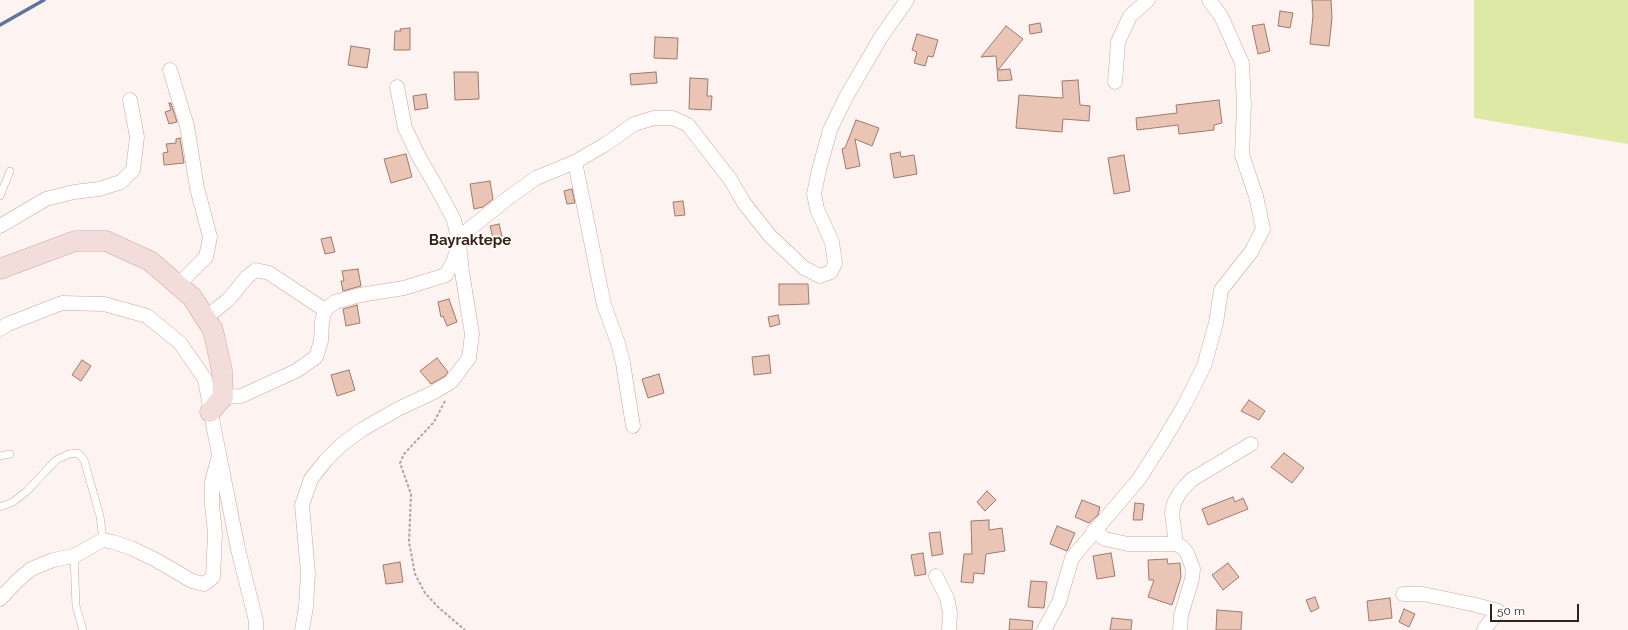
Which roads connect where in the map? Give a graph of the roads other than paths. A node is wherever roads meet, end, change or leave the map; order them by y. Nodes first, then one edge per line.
1 (907, 0) edge
2 (1148, 0) edge
3 (1209, 0) edge
4 (170, 70) dead end
5 (1116, 82) dead end
6 (397, 87) dead end
7 (130, 100) dead end
8 (575, 162) junction
9 (10, 172) dead end
10 (0, 196) edge
11 (0, 226) edge
12 (459, 243) junction
13 (0, 269) edge
14 (178, 285) junction
15 (325, 310) junction
16 (205, 318) junction
17 (0, 329) edge
18 (223, 397) junction
19 (210, 412) junction
20 (633, 426) dead end
21 (1252, 444) dead end
22 (10, 454) dead end
23 (0, 456) edge
24 (219, 456) junction
25 (0, 507) edge
26 (1094, 530) junction
27 (103, 540) junction
28 (1176, 544) junction
29 (74, 556) junction
30 (936, 576) dead end
31 (1403, 594) dead end
32 (0, 599) edge
33 (83, 630) edge
34 (256, 630) edge
35 (302, 630) edge
36 (949, 630) edge
37 (1044, 630) edge
38 (1180, 630) edge
39 (1484, 630) edge

1 - 8 street
2 - 5 street
3 - 26 street
4 - 14 street
6 - 12 street
7 - 11 street
8 - 12 street
8 - 20 street
9 - 10 lane
12 - 15 street
12 - 35 street
13 - 14 street
14 - 16 street
15 - 16 street
15 - 18 street
16 - 18 street
17 - 19 street
18 - 19 street
19 - 24 street
21 - 28 street
22 - 23 lane
24 - 27 street
24 - 34 street
25 - 27 lane
26 - 28 street
26 - 37 street
27 - 29 street
28 - 38 street
29 - 32 street
29 - 33 lane
30 - 36 street
31 - 39 street

